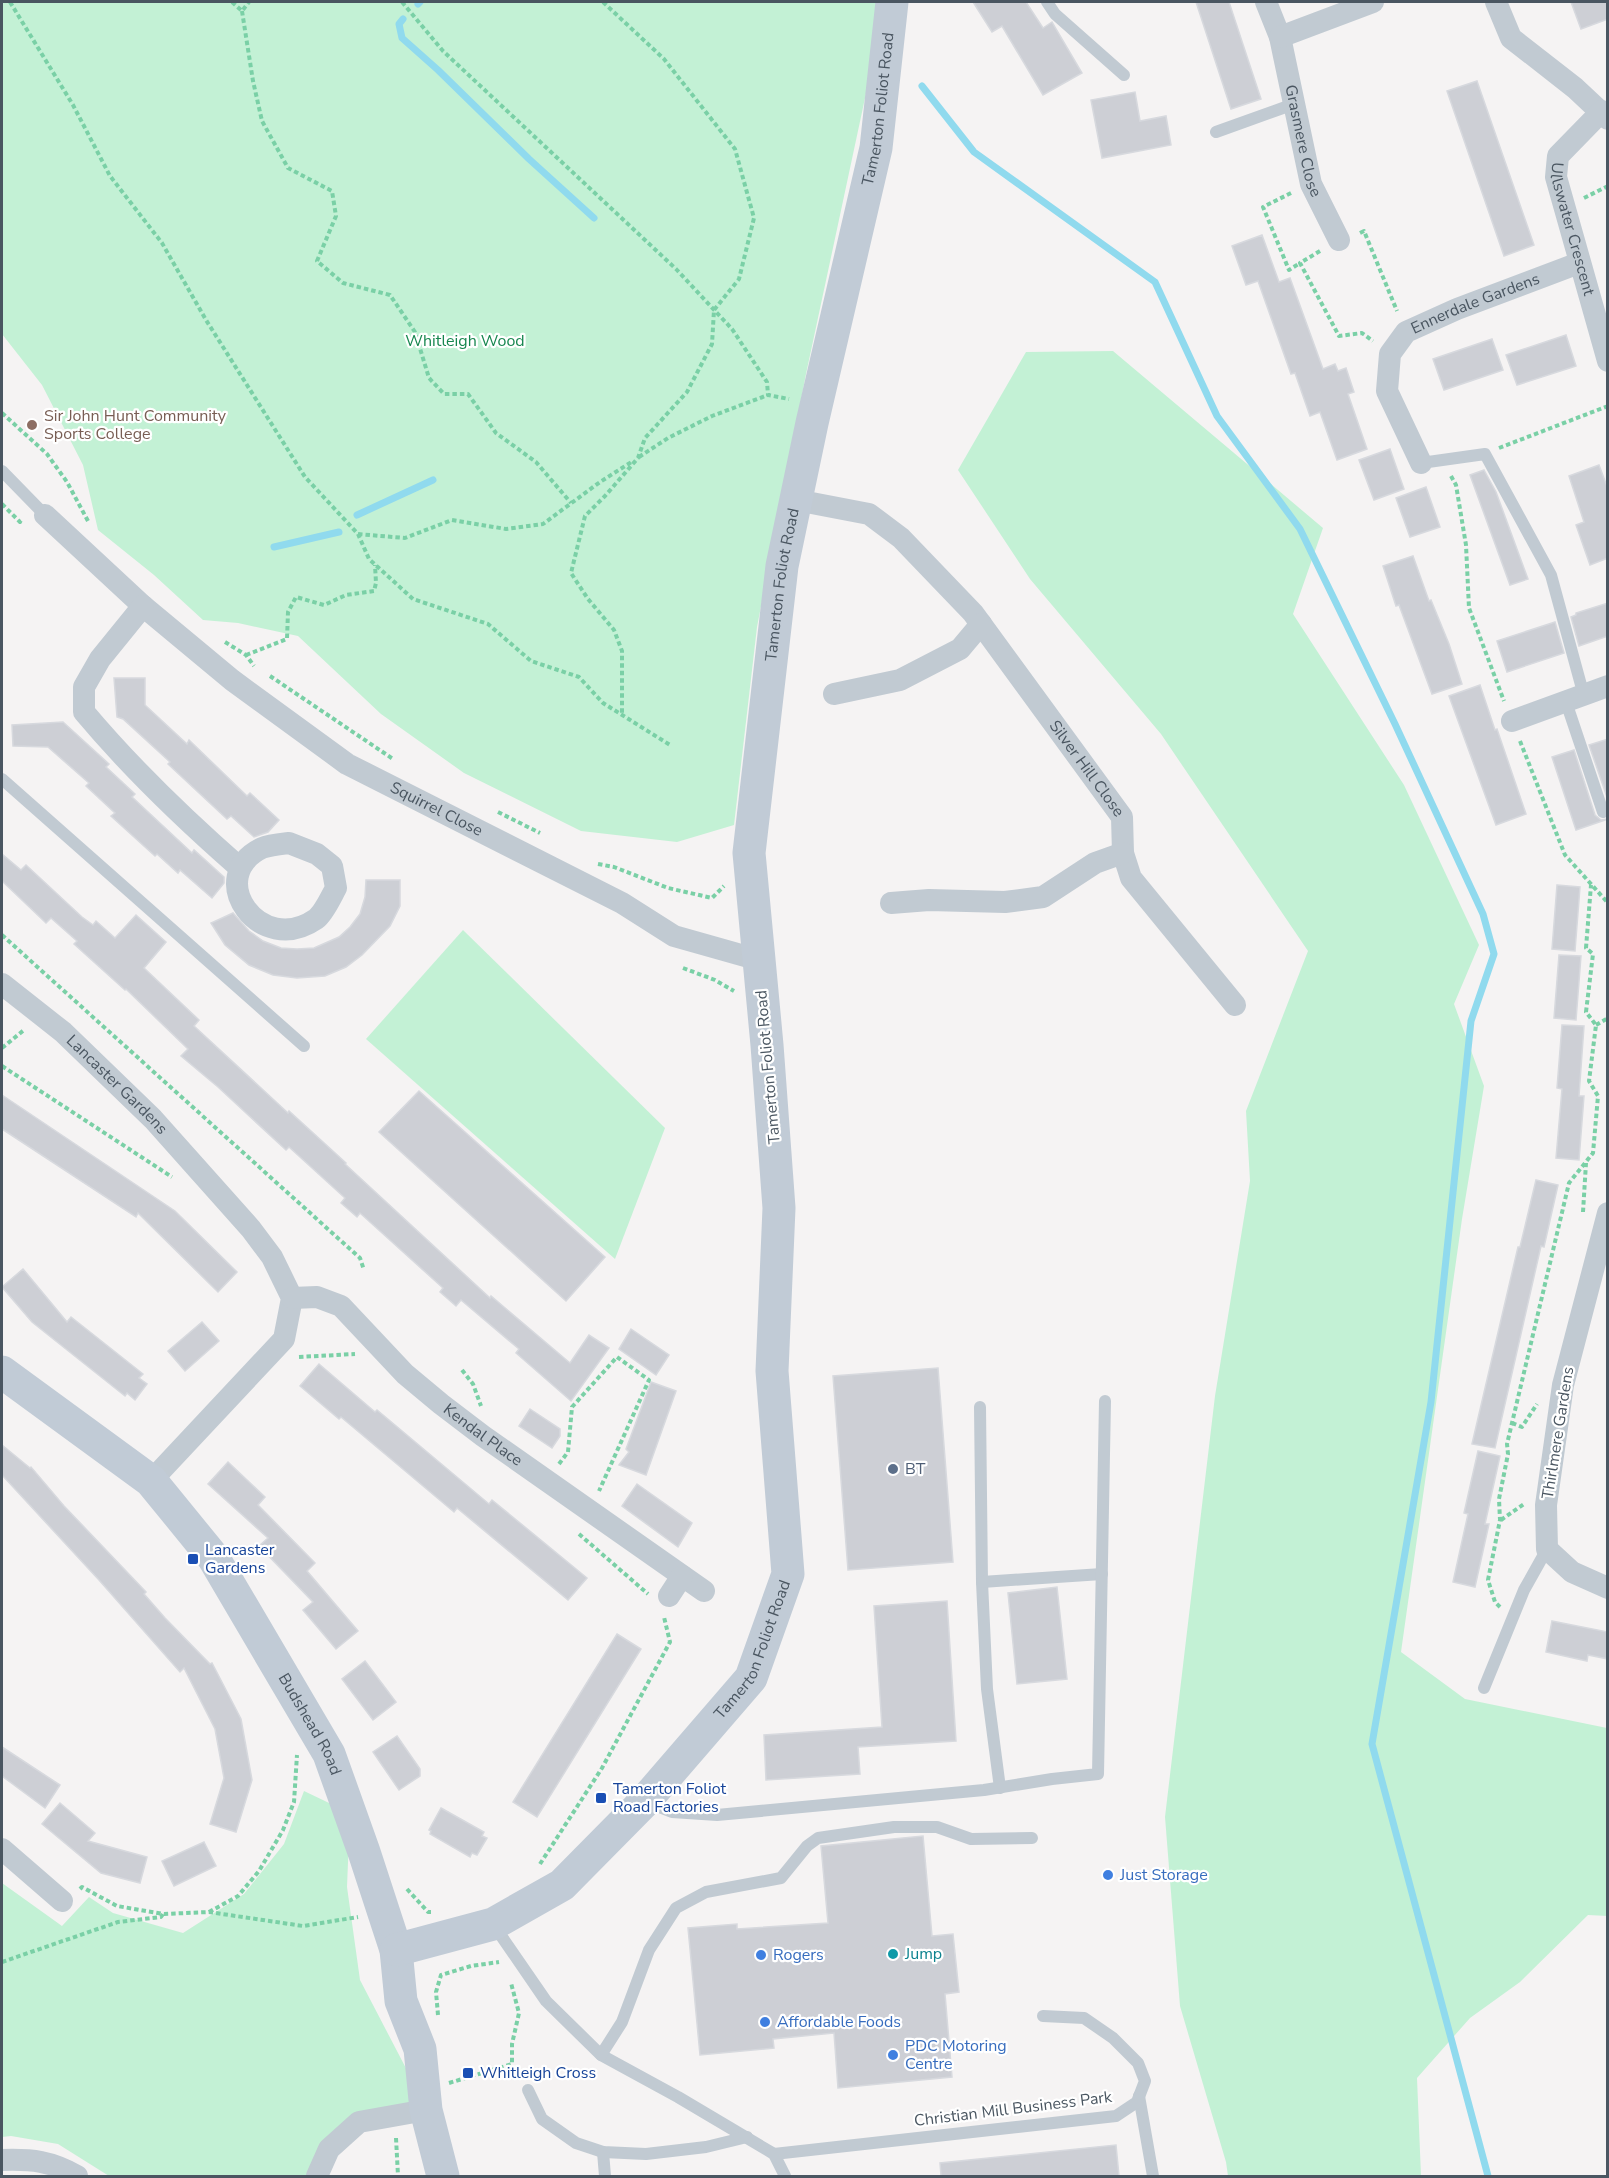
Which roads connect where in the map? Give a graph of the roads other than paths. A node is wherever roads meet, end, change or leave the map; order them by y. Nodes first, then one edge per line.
1 (892, 2) edge
2 (1047, 2) edge
3 (1266, 2) edge
4 (1373, 2) edge
5 (1496, 2) edge
6 (1280, 37) junction
7 (1124, 75) dead end
8 (1294, 104) junction
9 (1605, 115) edge
10 (1216, 132) dead end
11 (1339, 240) road end
12 (1579, 263) junction
13 (1608, 361) edge
14 (1431, 462) joint
15 (2, 471) edge
16 (796, 500) junction
17 (45, 515) joint
18 (143, 606) junction
19 (981, 624) junction
20 (1608, 686) edge
21 (834, 694) dead end
22 (1575, 699) junction
23 (1512, 721) road end
24 (2, 779) edge
25 (1604, 812) dead end
26 (1123, 853) junction
27 (240, 868) junction
28 (891, 903) dead end
29 (759, 960) junction
30 (2, 984) edge
31 (1235, 1005) dead end
32 (304, 1046) dead end
33 (1608, 1214) edge
34 (292, 1298) junction
35 (2, 1372) edge
36 (1105, 1401) dead end
37 (980, 1407) dead end
38 (152, 1481) junction
39 (1547, 1549) junction
40 (1102, 1574) junction
41 (682, 1576) junction
42 (982, 1582) junction
43 (1608, 1588) edge
44 (704, 1591) dead end
45 (665, 1602) road end
46 (1484, 1688) dead end
47 (1000, 1788) junction
48 (644, 1802) junction
49 (1032, 1838) dead end
50 (2, 1849) edge
51 (62, 1901) road end
52 (493, 1924) junction
53 (396, 1950) junction
54 (1043, 2016) dead end
55 (601, 2055) junction
56 (528, 2090) dead end
57 (1140, 2096) junction
58 (415, 2121) junction
59 (747, 2137) junction
60 (603, 2152) junction
61 (774, 2154) junction
62 (2, 2160) edge
63 (77, 2176) edge
64 (317, 2176) edge
65 (443, 2176) edge
66 (605, 2176) edge
67 (784, 2176) edge
68 (1153, 2176) edge

1 - 16 main road, Tamerton Foliot Road
2 - 7 lane
3 - 6 street, Grasmere Close
4 - 6 street
5 - 9 street
6 - 8 street, Grasmere Close
8 - 10 lane
8 - 11 street, Grasmere Close
9 - 12 street, Ullswater Crescent
12 - 13 street, Ullswater Crescent
12 - 14 street, Ennerdale Gardens
14 - 22 lane
15 - 17 lane
16 - 19 street, Silver Hill Close
16 - 29 main road, Tamerton Foliot Road
17 - 18 street, Squirrel Close
18 - 27 street
18 - 29 street, Squirrel Close
19 - 21 street
19 - 26 street, Silver Hill Close
20 - 22 street
22 - 23 street
22 - 25 lane
24 - 32 lane
26 - 28 street
26 - 31 street, Silver Hill Close
27 - 27 street
29 - 48 main road, Tamerton Foliot Road
30 - 34 street, Lancaster Gardens
33 - 39 street, Thirlmere Gardens
34 - 38 street
34 - 41 street, Kendal Place
35 - 38 main road, Budshead Road
36 - 40 lane
37 - 42 lane
38 - 53 main road, Budshead Road
39 - 43 street
39 - 46 lane
40 - 42 lane
40 - 47 lane
41 - 44 street, Kendal Place
41 - 45 street
42 - 47 lane
47 - 48 lane
48 - 52 main road, Tamerton Foliot Road
49 - 55 lane
50 - 51 street
52 - 53 main road, Tamerton Foliot Road
52 - 55 lane
53 - 58 main road, Budshead Road
54 - 57 lane
55 - 59 lane
56 - 60 lane
57 - 61 lane, Christian Mill Business Park
57 - 68 lane
58 - 64 street
58 - 65 main road, Budshead Road
59 - 60 lane
59 - 61 lane
60 - 66 lane
61 - 67 lane
62 - 63 street

